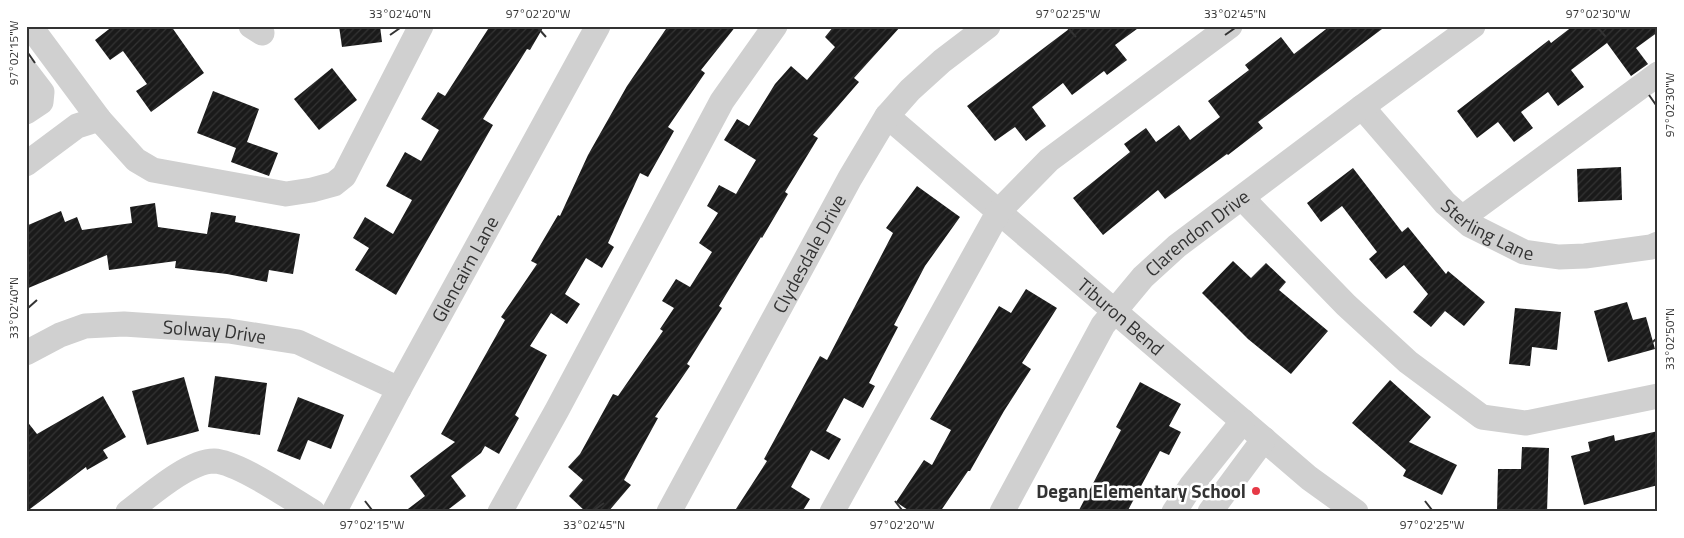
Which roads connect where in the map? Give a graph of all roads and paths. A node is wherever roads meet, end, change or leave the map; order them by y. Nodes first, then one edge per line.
1 (30, 26) edge
2 (421, 26) edge
3 (598, 26) edge
4 (774, 26) edge
5 (988, 26) edge
6 (1230, 26) edge
7 (1472, 26) edge
8 (26, 71) edge
9 (1658, 74) edge
10 (1362, 107) junction
11 (26, 112) edge
12 (887, 116) junction
13 (99, 120) junction
14 (26, 164) edge
15 (1242, 198) junction
16 (999, 212) junction
17 (1462, 218) junction
18 (1658, 244) edge
19 (1115, 311) junction
20 (26, 353) edge
21 (399, 389) junction
22 (1658, 396) edge
23 (1243, 421) junction
24 (1264, 439) junction
25 (128, 512) edge
26 (313, 512) edge
27 (334, 512) edge
28 (500, 512) edge
29 (669, 512) edge
30 (832, 512) edge
31 (1002, 512) edge
32 (1174, 512) edge
33 (1210, 512) edge
34 (1356, 512) edge

1 - 13 street
2 - 13 street
3 - 21 street, Glencairn Lane
4 - 28 street
5 - 12 street, Clydesdale Drive
6 - 16 street
7 - 10 street, Clarendon Drive
8 - 11 street
9 - 17 street
10 - 15 street, Clarendon Drive
10 - 17 street, Sterling Lane
12 - 16 street, Tiburon Bend
12 - 29 street, Clydesdale Drive
13 - 14 street
15 - 19 street, Clarendon Drive
15 - 22 street
16 - 19 street, Tiburon Bend
16 - 30 street
17 - 18 street, Sterling Lane
19 - 23 street, Tiburon Bend
19 - 31 street, Clarendon Drive
20 - 21 street, Solway Drive
21 - 27 street, Glencairn Lane
23 - 24 street, Tiburon Bend
23 - 32 street
24 - 33 street
24 - 34 street, Tiburon Bend
25 - 26 street

